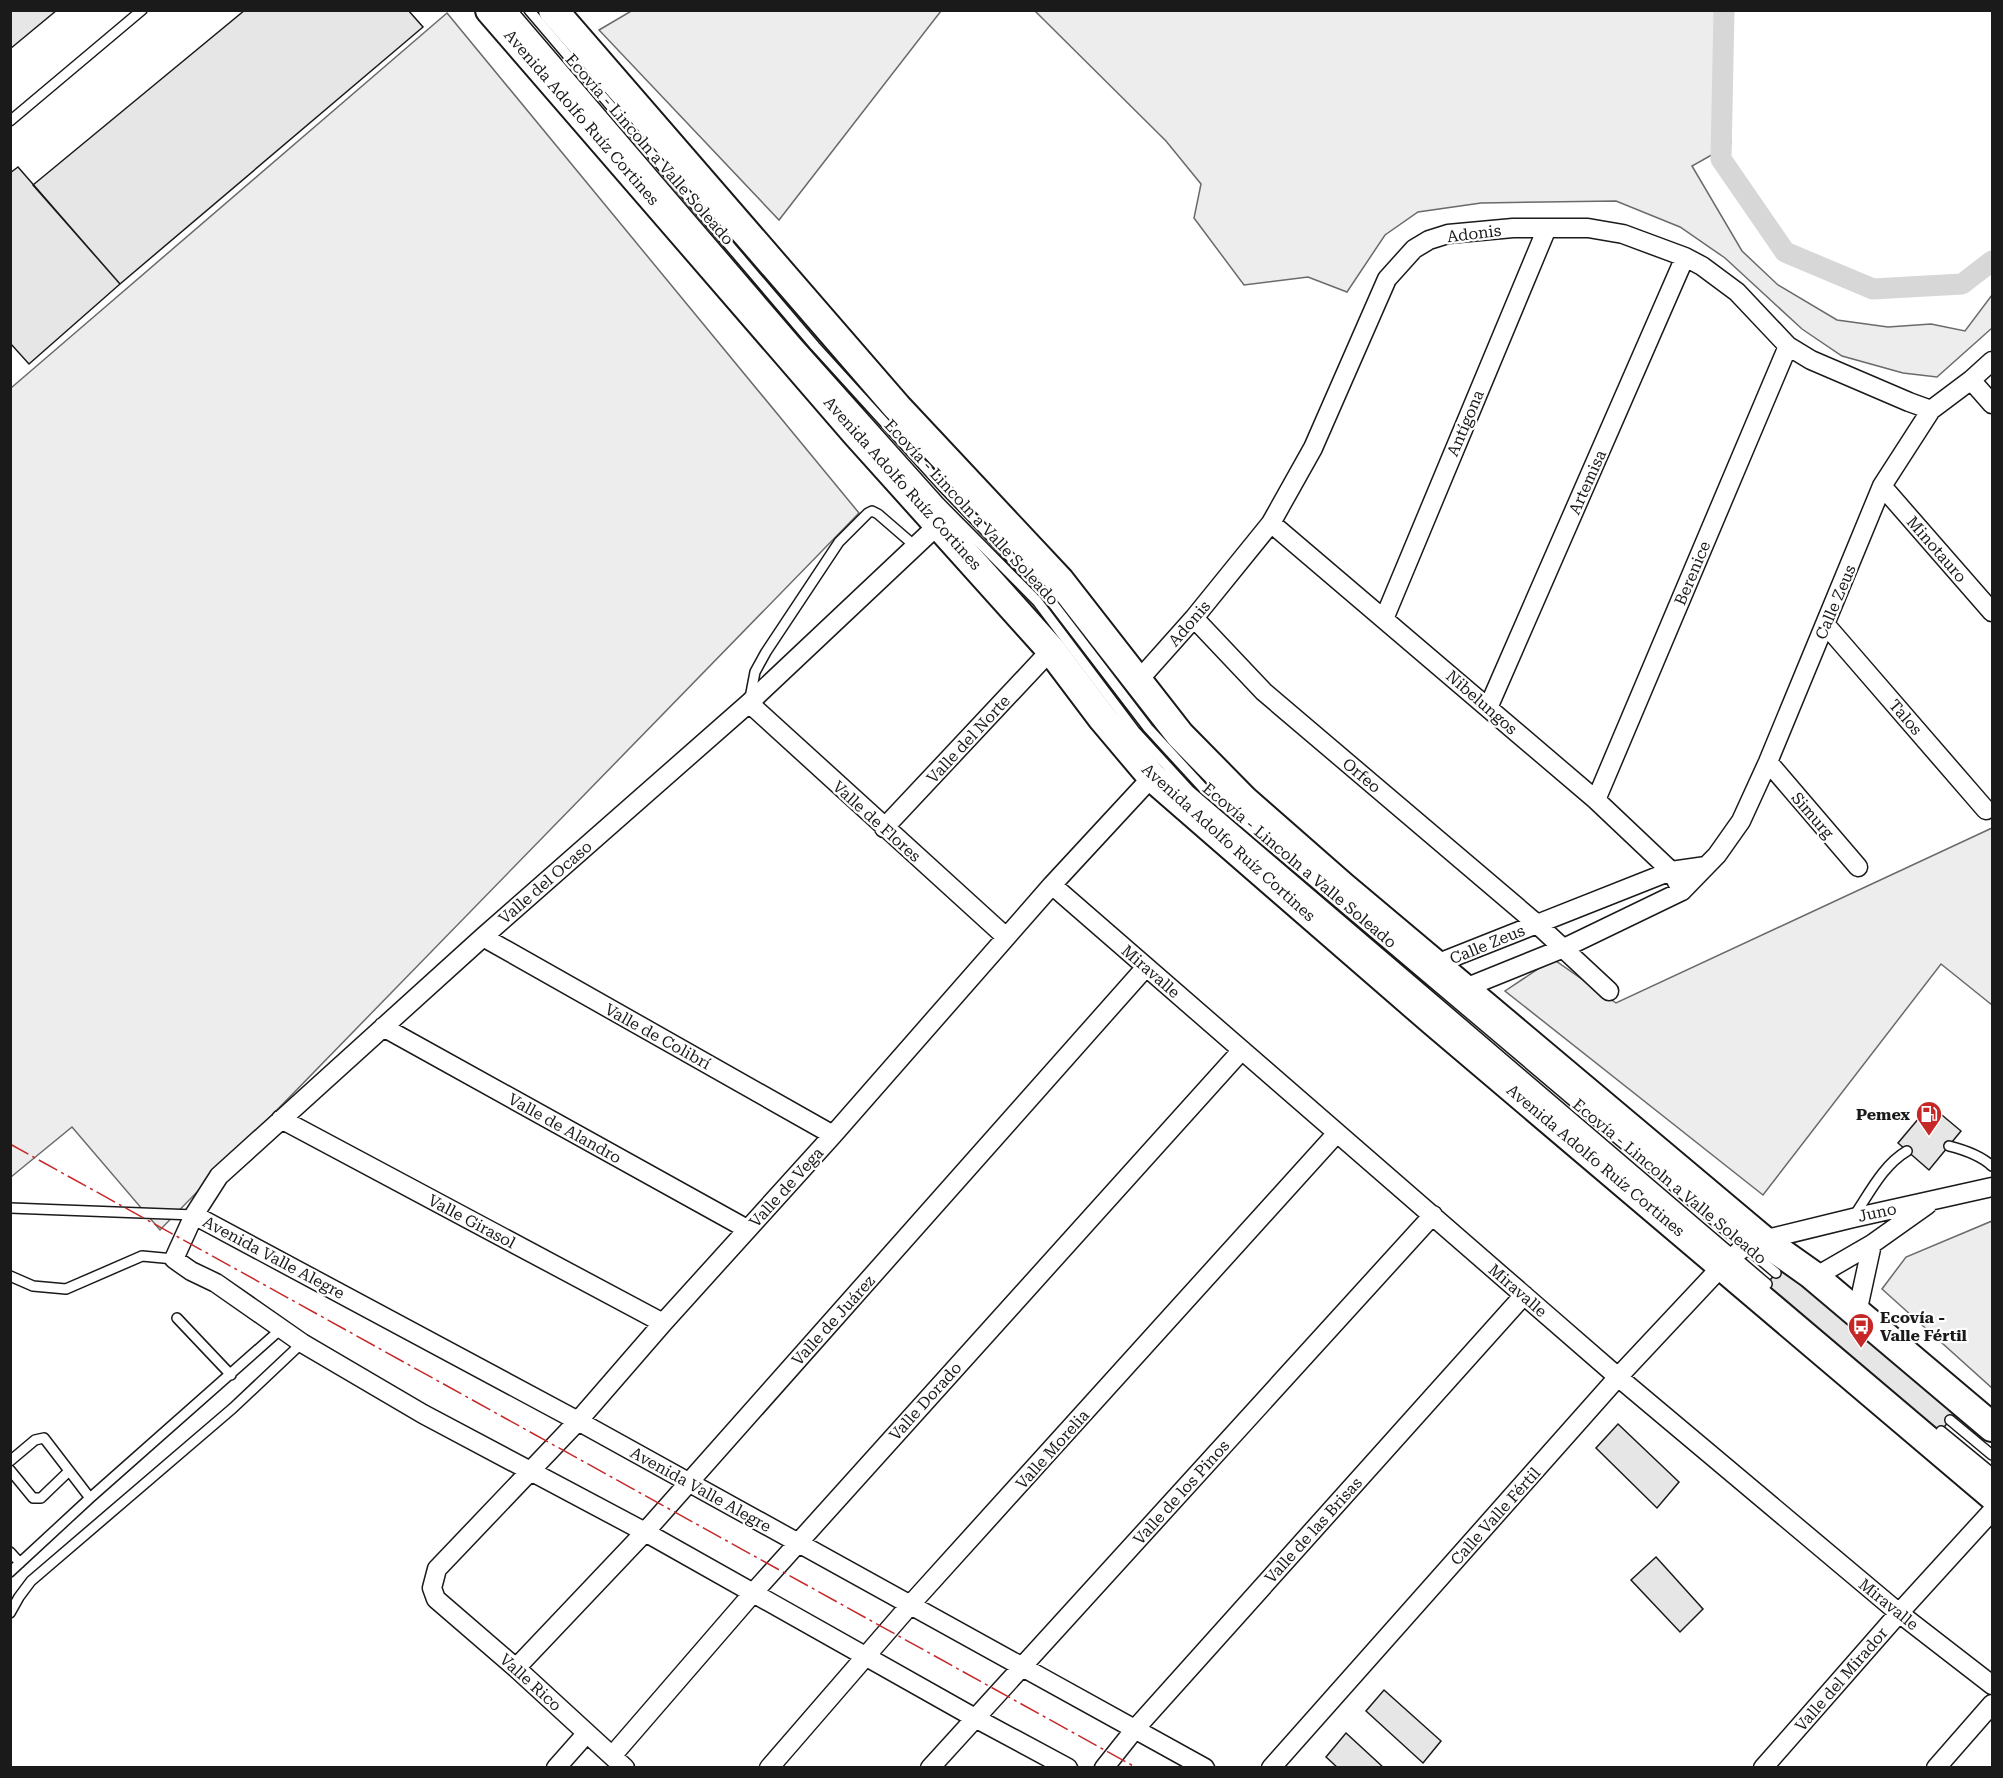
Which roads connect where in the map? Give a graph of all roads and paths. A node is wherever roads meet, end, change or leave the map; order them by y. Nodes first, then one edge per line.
1 (142, 10) edge
2 (490, 10) edge
3 (512, 10) edge
4 (529, 10) edge
5 (553, 10) edge
6 (10, 122) edge
7 (1547, 228) junction
8 (1685, 257) junction
9 (1788, 346) junction
10 (1992, 361) edge
11 (1971, 380) junction
12 (1992, 404) edge
13 (1930, 410) junction
14 (1882, 486) junction
15 (940, 523) junction
16 (1270, 523) junction
17 (915, 546) junction
18 (1992, 612) edge
19 (1194, 618) junction
20 (1384, 619) junction
21 (1825, 624) junction
22 (1051, 650) junction
23 (1137, 682) junction
24 (749, 703) junction
25 (1488, 708) junction
26 (1768, 762) junction
27 (1152, 777) junction
28 (1596, 800) junction
29 (1986, 810) dead end
30 (884, 828) junction
31 (1706, 866) junction
32 (1858, 867) dead end
33 (1671, 871) junction
34 (1052, 885) junction
35 (1682, 891) junction
36 (1537, 924) junction
37 (1006, 937) junction
38 (483, 938) junction
39 (1564, 948) junction
40 (1436, 964) junction
41 (1146, 967) junction
42 (1465, 988) junction
43 (1609, 991) dead end
44 (383, 1027) junction
45 (1242, 1050) junction
46 (281, 1119) junction
47 (1337, 1132) junction
48 (833, 1136) junction
49 (1949, 1146) dead end
50 (1907, 1151) dead end
51 (1992, 1166) edge
52 (1992, 1187) edge
53 (1933, 1200) junction
54 (10, 1208) edge
55 (195, 1215) junction
56 (1432, 1215) junction
57 (1853, 1218) junction
58 (747, 1229) junction
59 (1872, 1244) junction
60 (1741, 1252) junction
61 (174, 1259) junction
62 (1776, 1273) dead end
63 (10, 1276) edge
64 (1815, 1277) junction
65 (1767, 1284) dead end
66 (1524, 1295) junction
67 (1857, 1313) junction
68 (177, 1318) dead end
69 (663, 1323) junction
70 (281, 1329) junction
71 (302, 1343) junction
72 (231, 1375) junction
73 (1618, 1377) junction
74 (578, 1420) junction
75 (1950, 1420) dead end
76 (1992, 1427) edge
77 (1941, 1431) dead end
78 (1992, 1455) edge
79 (10, 1461) edge
80 (10, 1470) edge
81 (69, 1471) junction
82 (530, 1472) junction
83 (1992, 1473) edge
84 (689, 1482) junction
85 (1992, 1495) edge
86 (90, 1498) junction
87 (1992, 1511) edge
88 (645, 1532) junction
89 (798, 1542) junction
90 (10, 1552) edge
91 (20, 1563) junction
92 (10, 1572) edge
93 (753, 1593) junction
94 (436, 1599) joint
95 (911, 1604) junction
96 (10, 1613) edge
97 (1899, 1613) junction
98 (866, 1657) junction
99 (1022, 1667) junction
100 (516, 1668) junction
101 (1992, 1685) edge
102 (1992, 1704) edge
103 (975, 1718) junction
104 (1135, 1729) junction
105 (587, 1733) junction
106 (618, 1762) edge
107 (556, 1767) edge
108 (769, 1767) edge
109 (930, 1767) edge
110 (1068, 1767) edge
111 (1104, 1767) edge
112 (1206, 1767) edge
113 (1271, 1767) edge
114 (1763, 1767) edge
115 (1936, 1767) edge

1 - 6 lane
2 - 15 main road, Avenida Adolfo Ruíz Cortines
3 - 60 lane, Ecovía - Lincoln a Valle Soleado
4 - 60 lane
5 - 23 main road, Avenida Adolfo Ruíz Cortines
7 - 8 street, Adonis
7 - 16 street, Adonis
7 - 20 street, Antígona
8 - 9 street, Adonis
8 - 25 street, Artemisa
9 - 13 street, Adonis
9 - 28 street, Berenice
10 - 11 street, Calle Zeus
11 - 12 street
11 - 13 street, Calle Zeus
13 - 14 street, Calle Zeus
14 - 18 street, Minotauro
14 - 21 street, Calle Zeus
15 - 17 street, Valle del Ocaso
15 - 22 main road, Avenida Adolfo Ruíz Cortines
16 - 19 street, Adonis
16 - 20 street, Nibelungos
17 - 24 street, Valle del Ocaso
17 - 24 lane
19 - 23 street, Adonis
19 - 36 street, Orfeo
20 - 25 street, Nibelungos
21 - 26 street, Calle Zeus
21 - 29 street, Talos
22 - 27 main road, Avenida Adolfo Ruíz Cortines
22 - 30 street, Valle del Norte
23 - 40 main road, Avenida Adolfo Ruíz Cortines
24 - 30 street, Valle de Flores
24 - 38 street, Valle del Ocaso
25 - 28 street, Nibelungos
26 - 31 street, Calle Zeus
26 - 32 street, Simurg
27 - 34 street, Valle de Vega
27 - 60 main road, Avenida Adolfo Ruíz Cortines
28 - 33 street, Nibelungos
30 - 37 street, Valle de Flores
31 - 33 street, Calle Zeus
31 - 35 street, Calle Zeus
33 - 35 street, Nibelungos
33 - 36 street, Calle Zeus
34 - 37 street, Valle de Vega
34 - 41 street, Miravalle
35 - 39 street, Calle Zeus
36 - 39 street, Orfeo
36 - 40 street, Calle Zeus
37 - 48 street, Valle de Vega
38 - 44 street, Valle del Ocaso
38 - 48 street, Valle de Colibrí
39 - 42 street, Calle Zeus
39 - 43 street, Orfeo
40 - 42 main road, Avenida Adolfo Ruíz Cortines
41 - 45 street, Miravalle
41 - 84 street, Valle de Juárez
42 - 60 main road, Avenida Adolfo Ruíz Cortines
44 - 46 street, Valle del Ocaso
44 - 58 street, Valle de Alandro
45 - 47 street, Miravalle
45 - 89 street, Valle Dorado
46 - 55 street, Valle del Ocaso
46 - 69 street, Valle Girasol
47 - 56 street, Miravalle
47 - 95 street, Valle Morelia
48 - 58 street, Valle de Vega
49 - 51 lane
50 - 57 lane
52 - 53 street, Juno
53 - 57 street, Juno
53 - 59 street
54 - 55 lane
55 - 61 street, Valle del Ocaso
55 - 74 street, Avenida Valle Alegre
56 - 66 street, Miravalle
56 - 99 street, Valle de los Pinos
57 - 60 street, Juno
58 - 69 street, Valle de Vega
59 - 64 street
59 - 67 street
60 - 62 lane
60 - 64 main road, Avenida Adolfo Ruíz Cortines
60 - 65 lane, Ecovía - Lincoln a Valle Soleado
60 - 73 street, Calle Valle Fértil
60 - 85 main road, Avenida Adolfo Ruíz Cortines
61 - 63 lane
61 - 70 street
64 - 67 main road, Avenida Adolfo Ruíz Cortines
66 - 73 street, Miravalle
66 - 104 street, Valle de las Brisas
67 - 76 main road, Avenida Adolfo Ruíz Cortines
68 - 72 lane
69 - 74 street, Valle de Vega
70 - 71 street
70 - 72 lane
71 - 82 street
71 - 96 lane
72 - 86 lane
73 - 97 street, Miravalle
73 - 113 street, Calle Valle Fértil
74 - 82 street, Valle de Vega
74 - 84 street, Avenida Valle Alegre
75 - 78 lane
77 - 83 lane
79 - 81 lane
80 - 81 lane
81 - 86 lane
82 - 88 street
82 - 94 street, Valle de Vega
84 - 88 street, Valle de Juárez
84 - 89 street, Avenida Valle Alegre
86 - 91 lane
87 - 97 street, Valle del Mirador
88 - 93 street
88 - 100 street, Valle de Juárez
89 - 93 street, Valle Dorado
89 - 95 street, Avenida Valle Alegre
90 - 91 lane
91 - 92 lane
93 - 98 street
93 - 106 street, Valle Dorado
94 - 100 street, Valle Rico
95 - 98 street, Valle Morelia
95 - 99 street, Avenida Valle Alegre
97 - 101 street, Miravalle
97 - 114 street, Valle del Mirador
98 - 103 street
98 - 108 street, Valle Morelia
99 - 103 street, Valle de los Pinos
99 - 104 street, Avenida Valle Alegre
100 - 105 street, Valle Rico
102 - 115 street
103 - 109 street, Valle de los Pinos
103 - 110 street
104 - 111 street, Valle de las Brisas
104 - 112 street, Avenida Valle Alegre
105 - 106 street, Valle Rico
105 - 107 street

